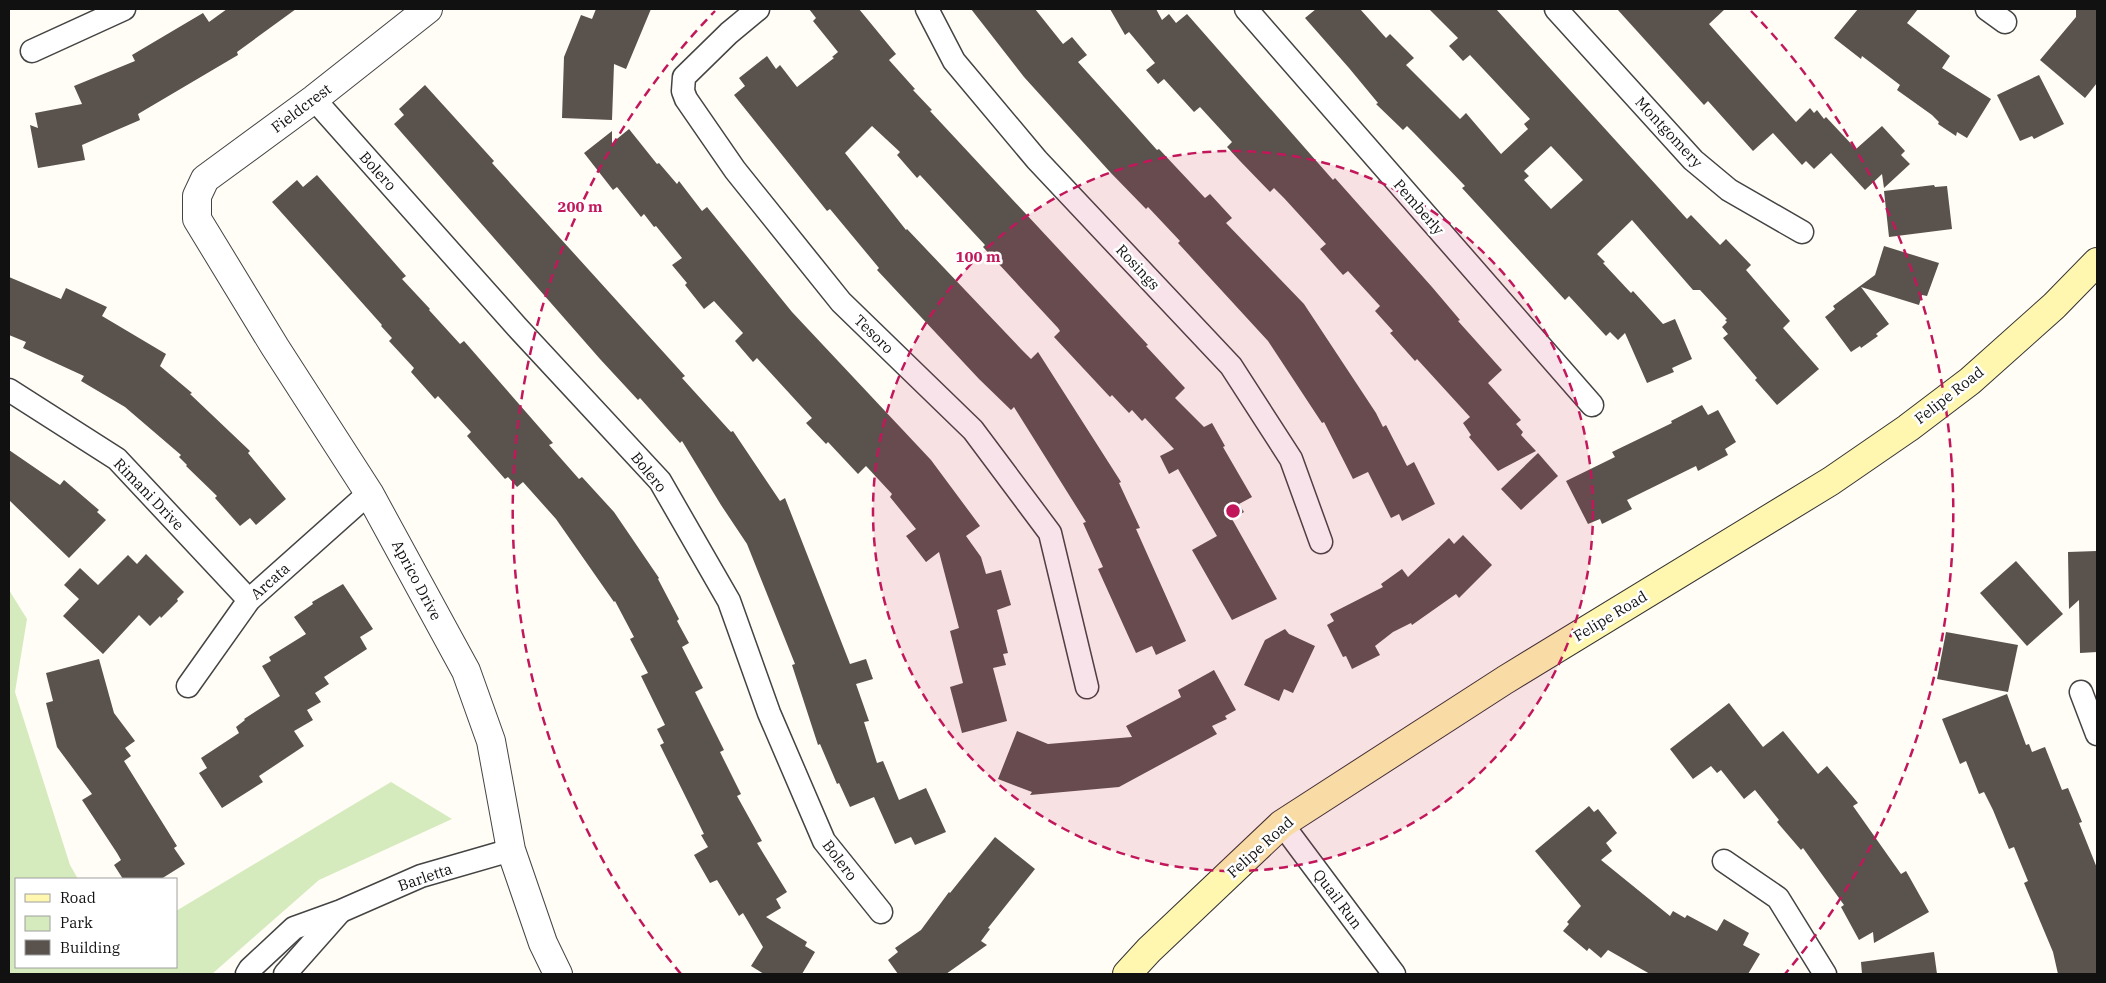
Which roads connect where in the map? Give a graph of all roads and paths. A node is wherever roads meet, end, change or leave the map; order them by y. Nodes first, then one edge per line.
1 (124, 9) edge
2 (428, 9) edge
3 (758, 9) edge
4 (927, 9) edge
5 (1246, 9) edge
6 (1556, 9) edge
7 (32, 51) dead end
8 (314, 99) junction
9 (197, 219) joint
10 (1802, 232) dead end
11 (2097, 262) edge
12 (9, 390) edge
13 (1592, 405) dead end
14 (370, 492) junction
15 (1321, 542) dead end
16 (248, 600) junction
17 (188, 686) dead end
18 (1088, 687) dead end
19 (2081, 692) dead end
20 (2097, 734) edge
21 (1282, 824) junction
22 (511, 850) junction
23 (1724, 861) dead end
24 (341, 911) junction
25 (881, 912) dead end
26 (246, 974) edge
27 (284, 974) edge
28 (558, 974) edge
29 (1127, 974) edge
30 (1394, 974) edge
31 (1825, 974) edge

1 - 7 street
2 - 8 street, Fieldcrest
3 - 18 street, Tesoro
4 - 15 street, Rosings
5 - 13 street, Pemberly
6 - 10 street, Montgomery
8 - 9 street, Fieldcrest
8 - 25 street, Bolero
9 - 14 street, Aprico Drive
11 - 21 main road, Felipe Road
12 - 16 street, Rimani Drive
14 - 16 street, Arcata
14 - 22 street, Aprico Drive
16 - 17 street, Arcata
19 - 20 street
21 - 29 main road, Felipe Road
21 - 30 street, Quail Run
22 - 24 street, Barletta
22 - 28 street, Aprico Drive
23 - 31 street
24 - 26 street, Barletta
24 - 27 street, Barletta

